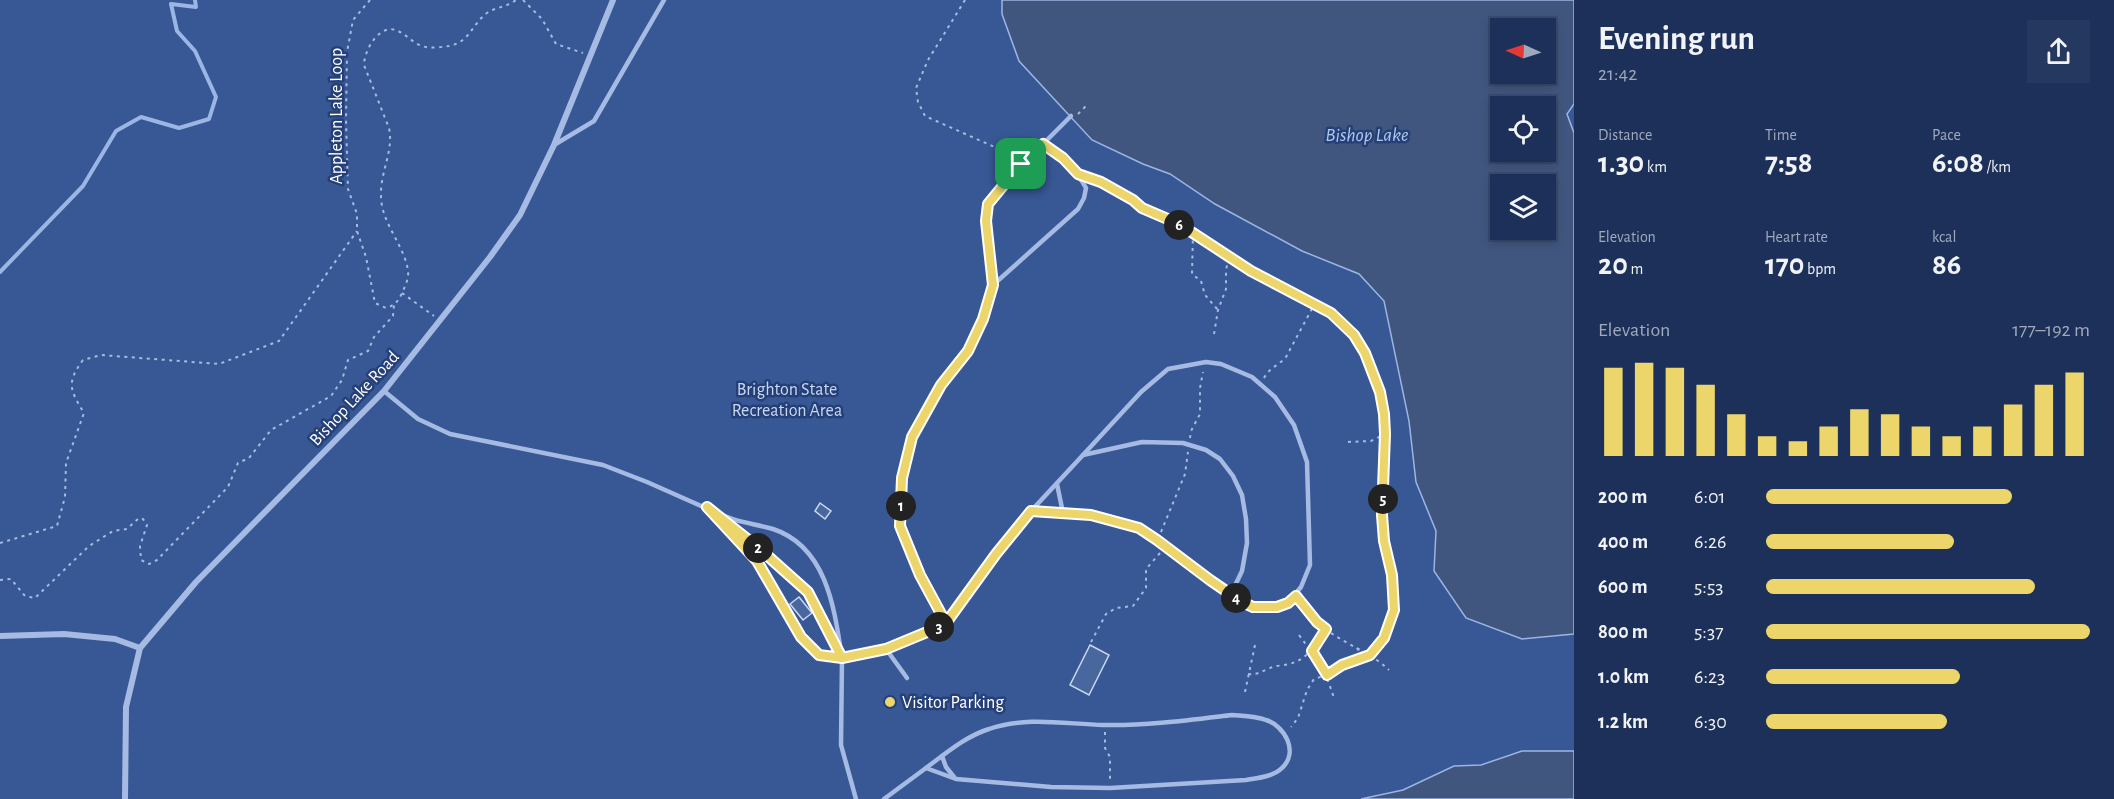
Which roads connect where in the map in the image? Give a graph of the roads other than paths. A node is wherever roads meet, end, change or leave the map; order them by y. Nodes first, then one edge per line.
1 (613, 0) edge
2 (664, 0) edge
3 (1071, 116) dead end
4 (1043, 144) junction
5 (554, 145) junction
6 (993, 285) junction
7 (384, 391) junction
8 (1083, 455) junction
9 (1057, 484) junction
10 (707, 507) junction
11 (1031, 511) junction
12 (1063, 513) junction
13 (1231, 594) junction
14 (946, 623) junction
15 (0, 636) edge
16 (140, 648) junction
17 (886, 649) junction
18 (842, 658) junction
19 (907, 678) dead end
20 (942, 756) junction
21 (926, 768) junction
22 (956, 779) junction
23 (125, 799) edge
24 (856, 799) edge
25 (884, 799) edge

1 - 5 street, Bishop Lake Road
2 - 5 lane
3 - 4 lane
4 - 6 lane
4 - 6 lane
5 - 7 street, Bishop Lake Road
6 - 14 lane
7 - 10 lane
7 - 16 street, Bishop Lake Road
8 - 9 lane
8 - 13 lane
8 - 13 lane
9 - 11 lane
9 - 12 lane
10 - 18 lane
10 - 18 lane
10 - 18 lane
11 - 12 lane
11 - 14 lane
12 - 13 lane
14 - 17 lane
15 - 16 street
16 - 23 street, Bishop Lake Road
17 - 18 lane
17 - 19 lane
18 - 24 lane
20 - 21 lane
20 - 22 lane
20 - 22 lane
21 - 22 lane
21 - 25 lane

